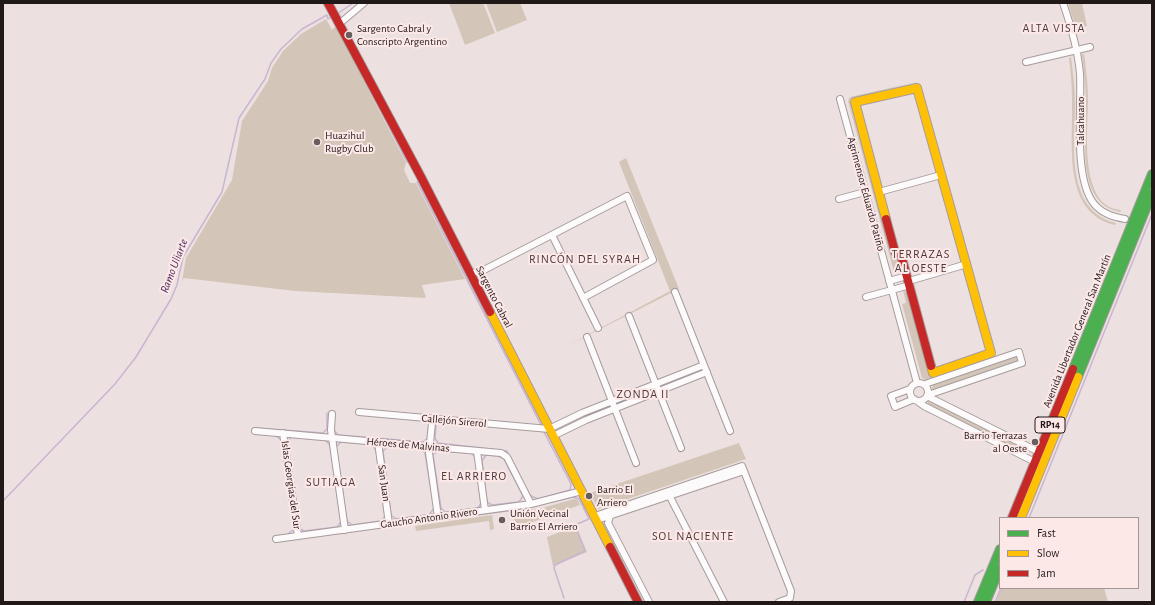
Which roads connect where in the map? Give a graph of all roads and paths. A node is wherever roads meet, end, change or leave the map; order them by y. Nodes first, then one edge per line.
1 (328, 3) edge
2 (364, 3) edge
3 (1063, 3) edge
4 (336, 18) junction
5 (1090, 47) dead end
6 (1076, 50) junction
7 (1026, 62) dead end
8 (840, 99) dead end
9 (941, 174) junction
10 (1152, 174) edge
11 (865, 192) junction
12 (879, 192) junction
13 (1152, 194) edge
14 (839, 199) dead end
15 (1125, 219) dead end
16 (552, 235) junction
17 (966, 264) junction
18 (472, 277) junction
19 (889, 281) junction
20 (908, 281) junction
21 (892, 290) junction
22 (676, 292) dead end
23 (866, 297) dead end
24 (583, 298) junction
25 (629, 316) dead end
26 (598, 328) dead end
27 (1091, 333) junction
28 (587, 337) dead end
29 (704, 365) junction
30 (707, 372) junction
31 (917, 383) junction
32 (656, 384) junction
33 (924, 384) junction
34 (910, 389) junction
35 (659, 391) junction
36 (928, 395) junction
37 (915, 400) junction
38 (612, 401) junction
39 (614, 408) junction
40 (359, 412) dead end
41 (332, 414) dead end
42 (432, 423) dead end
43 (255, 431) dead end
44 (730, 431) dead end
45 (283, 433) junction
46 (551, 433) junction
47 (332, 438) junction
48 (378, 442) junction
49 (430, 447) junction
50 (681, 448) dead end
51 (477, 451) junction
52 (1039, 452) junction
53 (1035, 462) junction
54 (636, 463) dead end
55 (582, 491) junction
56 (668, 493) junction
57 (531, 504) junction
58 (622, 509) junction
59 (485, 510) junction
60 (610, 516) junction
61 (438, 517) junction
62 (1012, 517) edge
63 (1020, 517) edge
64 (596, 518) junction
65 (389, 524) junction
66 (345, 530) junction
67 (298, 536) junction
68 (276, 539) dead end
69 (999, 551) edge
70 (999, 570) edge
71 (638, 602) edge
72 (649, 602) edge
73 (724, 602) edge
74 (779, 602) edge
75 (978, 602) edge
76 (986, 602) edge

1 - 4 main road, Sargento Cabral
2 - 4 street
3 - 6 street, Talcahuano
4 - 18 main road, Sargento Cabral
5 - 6 street
6 - 7 street
6 - 15 street, Talcahuano
8 - 11 street, Agrimensor Eduardo Patiño
9 - 12 street
9 - 12 main road
9 - 17 main road
10 - 27 main road, Avenida Libertador General San Martín / RP14
11 - 14 street
11 - 19 street, Agrimensor Eduardo Patiño
12 - 20 main road
13 - 27 main road, Avenida Libertador General San Martín / RP14
16 - 18 street
16 - 24 street
16 - 24 street
17 - 20 street
17 - 20 main road
18 - 46 main road, Sargento Cabral
19 - 20 street
19 - 21 street, Agrimensor Eduardo Patiño
20 - 21 street
21 - 23 street
21 - 31 street, Agrimensor Eduardo Patiño
22 - 29 street
24 - 26 street
25 - 32 street
27 - 52 main road, Avenida Libertador General San Martín / RP14
27 - 63 main road, Avenida Libertador General San Martín / RP14
28 - 38 street
29 - 30 street
29 - 32 street
30 - 35 street
30 - 44 street
31 - 33 street
31 - 34 street
32 - 35 street
32 - 38 street
33 - 36 street
33 - 36 street
34 - 37 street
34 - 37 street
35 - 39 street
35 - 50 street
36 - 37 street
36 - 52 street
37 - 53 street
38 - 39 street
38 - 46 street
39 - 46 street
39 - 54 street
40 - 46 street, Callejón Sirerol
41 - 47 street
42 - 49 street
43 - 45 street, Héroes de Malvinas
45 - 47 street, Héroes de Malvinas
45 - 67 street, Islas Georgias del Sur
46 - 55 main road, Sargento Cabral
47 - 48 street, Héroes de Malvinas
47 - 66 street
48 - 49 street, Héroes de Malvinas
48 - 65 street, San Juan
49 - 51 street, Héroes de Malvinas
49 - 61 street
51 - 57 street, Héroes de Malvinas
51 - 59 street
52 - 53 main road, Avenida Libertador General San Martín / RP14
53 - 62 main road, Avenida Libertador General San Martín / RP14
55 - 57 street, Gaucho Antonio Rivero
55 - 64 main road, Sargento Cabral
56 - 58 street
56 - 73 street
56 - 74 street
57 - 59 street, Gaucho Antonio Rivero
58 - 60 street
58 - 64 street
59 - 61 street, Gaucho Antonio Rivero
60 - 64 street
60 - 72 street
61 - 65 street, Gaucho Antonio Rivero
64 - 71 main road, Sargento Cabral
65 - 66 street, Gaucho Antonio Rivero
66 - 67 street, Gaucho Antonio Rivero
67 - 68 street, Gaucho Antonio Rivero
69 - 75 main road
70 - 76 main road

